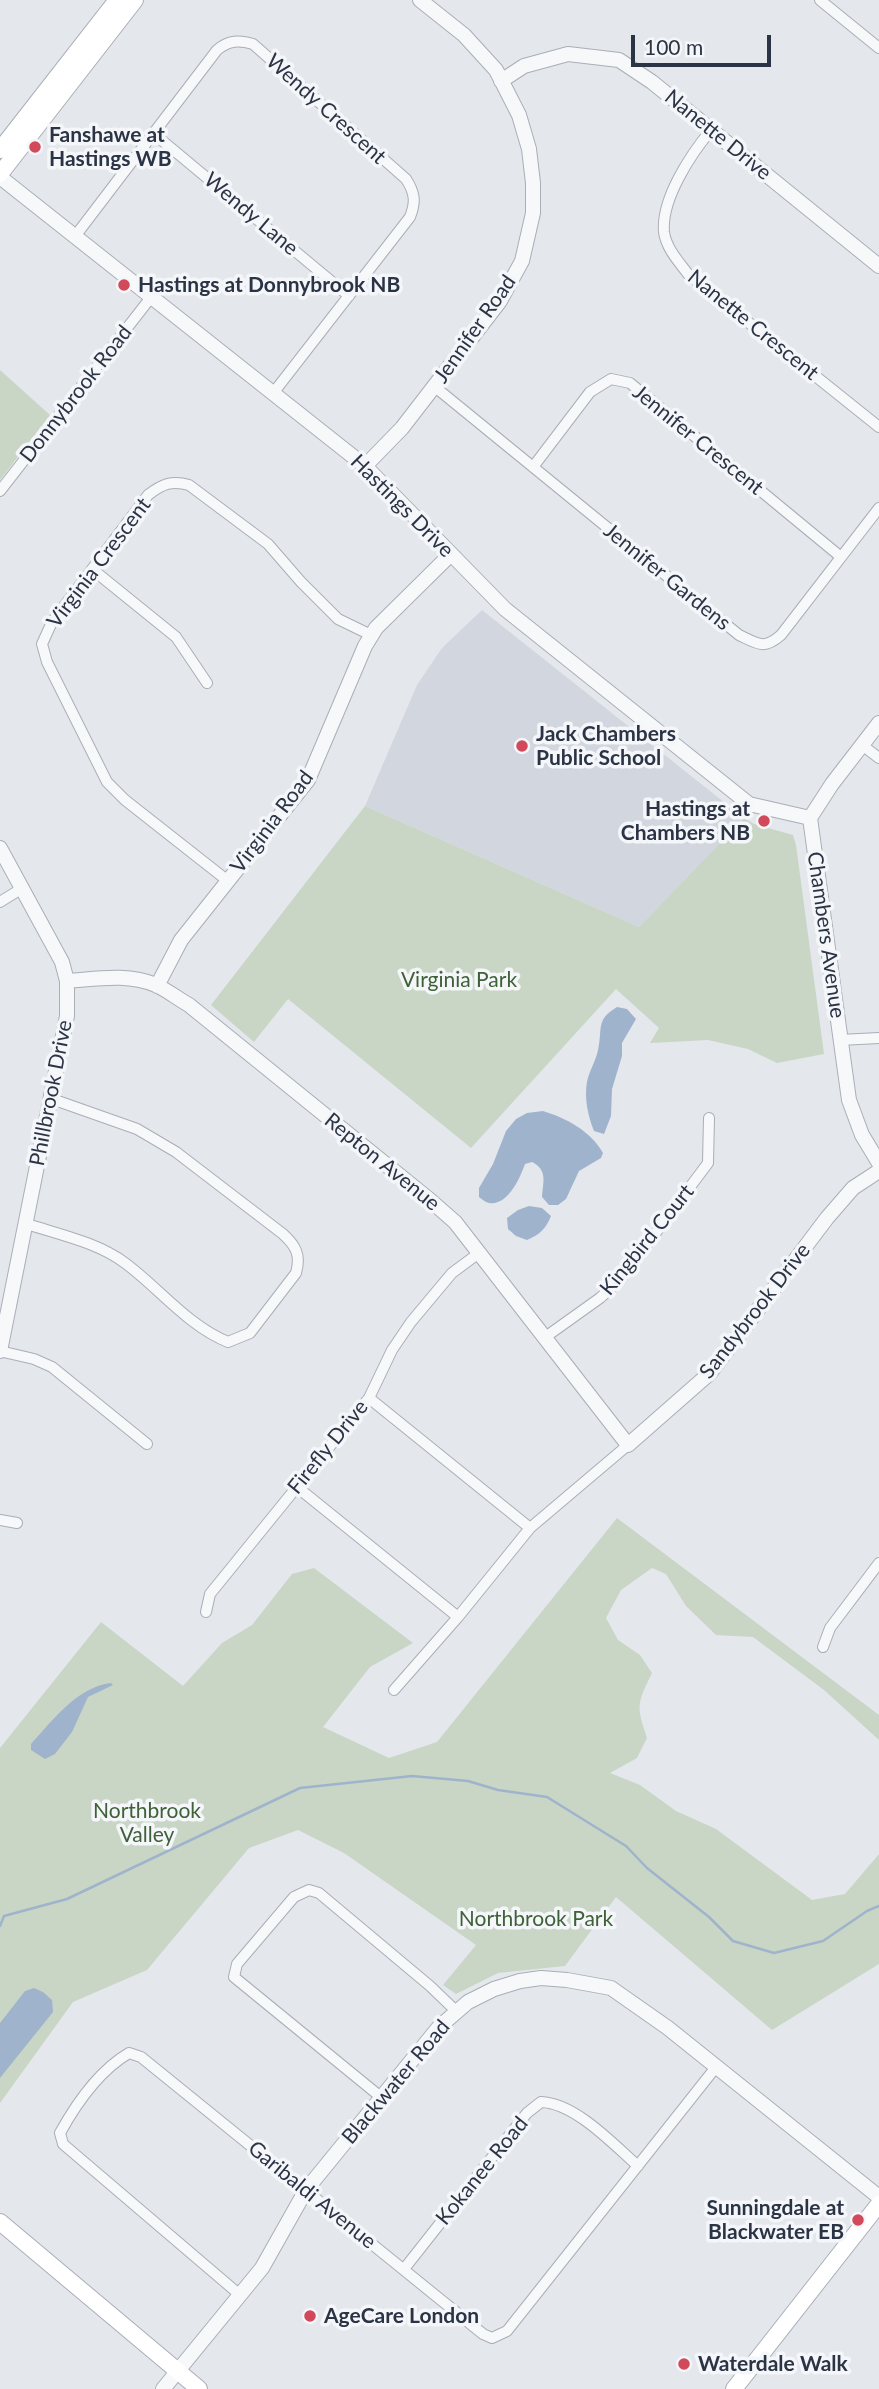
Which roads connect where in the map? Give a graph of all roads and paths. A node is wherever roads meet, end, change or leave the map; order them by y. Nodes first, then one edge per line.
1 (117, 0) edge
2 (135, 0) edge
3 (422, 0) edge
4 (820, 0) edge
5 (879, 48) edge
6 (501, 81) junction
7 (711, 130) junction
8 (153, 133) junction
9 (0, 150) edge
10 (0, 175) edge
11 (76, 235) junction
12 (879, 266) edge
13 (152, 296) junction
14 (349, 296) junction
15 (435, 387) junction
16 (274, 392) junction
17 (879, 427) edge
18 (365, 466) junction
19 (533, 467) junction
20 (0, 491) edge
21 (879, 508) edge
22 (451, 554) junction
23 (841, 557) junction
24 (92, 569) junction
25 (371, 635) junction
26 (207, 682) dead end
27 (879, 723) edge
28 (862, 745) junction
29 (879, 758) edge
30 (810, 818) junction
31 (0, 848) edge
32 (228, 881) junction
33 (21, 889) junction
34 (0, 902) edge
35 (67, 981) junction
36 (157, 986) junction
37 (879, 1038) edge
38 (840, 1040) junction
39 (52, 1100) junction
40 (709, 1118) dead end
41 (879, 1163) edge
42 (879, 1171) edge
43 (24, 1223) junction
44 (479, 1253) junction
45 (6, 1292) edge
46 (544, 1338) junction
47 (0, 1351) edge
48 (369, 1398) junction
49 (147, 1444) dead end
50 (628, 1445) junction
51 (297, 1487) junction
52 (0, 1520) edge
53 (17, 1523) dead end
54 (530, 1528) junction
55 (879, 1563) edge
56 (206, 1612) dead end
57 (458, 1617) junction
58 (823, 1647) dead end
59 (394, 1690) dead end
60 (456, 2011) junction
61 (716, 2067) junction
62 (382, 2098) junction
63 (638, 2166) junction
64 (306, 2190) junction
65 (879, 2197) edge
66 (879, 2204) edge
67 (0, 2222) edge
68 (404, 2269) junction
69 (240, 2295) junction
70 (178, 2371) junction
71 (163, 2389) edge
72 (200, 2389) edge
73 (734, 2389) edge

1 - 9 main road
2 - 10 main road
3 - 6 street, Jennifer Road
4 - 5 street
6 - 7 street, Nanette Drive
6 - 15 street, Jennifer Road
7 - 12 street, Nanette Drive
7 - 17 street, Nanette Crescent
8 - 11 street, Wendy Crescent
8 - 14 street, Wendy Lane
8 - 14 street, Wendy Crescent
10 - 11 street, Hastings Drive
11 - 13 street, Hastings Drive
13 - 16 street, Hastings Drive
13 - 20 street, Donnybrook Road
14 - 16 street, Wendy Crescent
15 - 18 street, Jennifer Road
15 - 19 street, Jennifer Gardens
16 - 18 street, Hastings Drive
18 - 22 street, Hastings Drive
19 - 23 street, Jennifer Gardens
19 - 23 street, Jennifer Crescent
21 - 23 street, Jennifer Gardens
22 - 25 street, Virginia Road
22 - 30 street, Hastings Drive
24 - 25 street, Virginia Crescent
24 - 26 street
24 - 32 street, Virginia Crescent
25 - 32 street, Virginia Road
27 - 28 street
28 - 29 street
28 - 30 street
30 - 38 street, Chambers Avenue
31 - 33 street, Phillbrook Drive
32 - 36 street, Virginia Road
33 - 34 street
33 - 35 street, Phillbrook Drive
35 - 36 street, Repton Avenue
35 - 39 street, Phillbrook Drive
36 - 44 street, Repton Avenue
37 - 38 street
38 - 41 street, Chambers Avenue
39 - 43 street, Phillbrook Drive
39 - 43 street
40 - 46 street, Kingbird Court
42 - 50 street, Sandybrook Drive
43 - 45 street, Phillbrook Drive
44 - 46 street, Repton Avenue
44 - 48 street, Firefly Drive
45 - 47 street, Phillbrook Drive
46 - 50 street, Repton Avenue
47 - 49 street
48 - 51 street, Firefly Drive
48 - 54 street
50 - 54 street, Sandybrook Drive
51 - 56 street, Firefly Drive
51 - 57 street
52 - 53 street
54 - 57 street, Sandybrook Drive
55 - 58 street
57 - 59 street, Sandybrook Drive
60 - 61 street, Blackwater Road
60 - 62 street, Blackwater Road
60 - 62 street
61 - 63 street, Garibaldi Avenue
61 - 65 street, Blackwater Road
62 - 64 street, Blackwater Road
63 - 68 street, Kokanee Road
63 - 68 street, Garibaldi Avenue
64 - 68 street, Garibaldi Avenue
64 - 69 street, Blackwater Road
64 - 69 street, Garibaldi Avenue
66 - 73 main road
67 - 70 main road
69 - 70 street, Blackwater Road
70 - 71 street, Blackwater Road
70 - 72 main road

